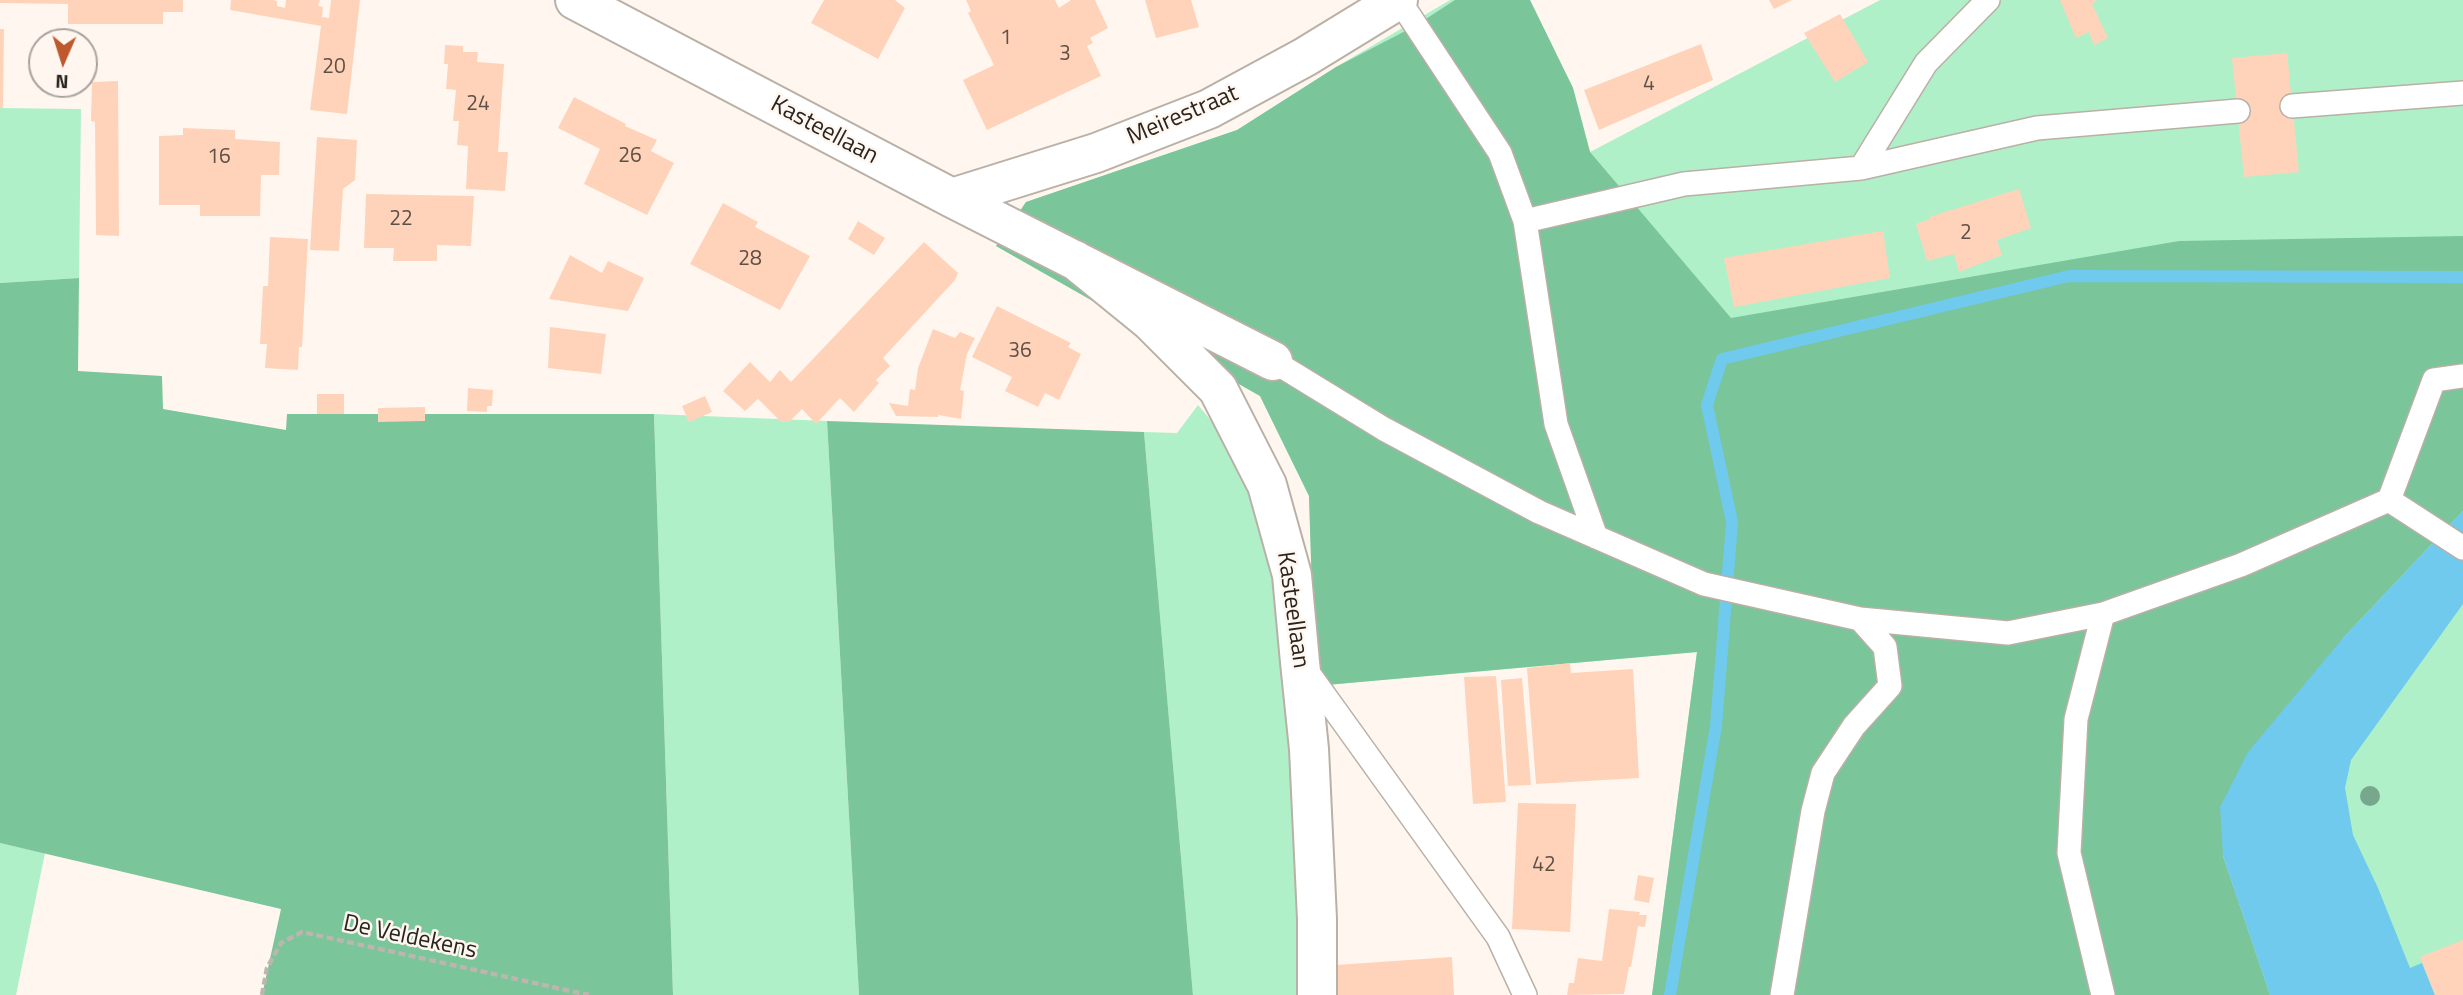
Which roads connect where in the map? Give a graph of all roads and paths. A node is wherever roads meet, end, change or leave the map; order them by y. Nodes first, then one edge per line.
1 (575, 0) edge
2 (1398, 0) edge
3 (1988, 0) edge
4 (2463, 93) edge
5 (2292, 106) dead end
6 (2238, 111) dead end
7 (1861, 168) junction
8 (952, 198) junction
9 (1524, 221) junction
10 (1075, 260) junction
11 (1273, 361) joint
12 (2463, 376) edge
13 (2389, 500) junction
14 (1596, 537) junction
15 (2461, 547) edge
16 (2103, 614) junction
17 (1860, 619) junction
18 (1300, 662) junction
19 (262, 995) edge
20 (589, 995) edge
21 (1317, 995) edge
22 (1525, 995) edge
23 (1782, 995) edge
24 (2103, 995) edge

1 - 8 street, Kasteellaan
2 - 8 street, Meirestraat
2 - 9 lane
3 - 7 lane
4 - 5 lane
6 - 7 lane
7 - 9 lane
8 - 10 street, Kasteellaan
9 - 14 lane
10 - 11 street, Kasteellaan
10 - 18 street, Kasteellaan
11 - 14 lane
12 - 13 lane
13 - 15 lane
13 - 16 lane
14 - 17 lane
16 - 17 lane
16 - 24 lane
17 - 23 lane
18 - 21 street, Kasteellaan
18 - 22 lane
19 - 20 path, De Veldekens

